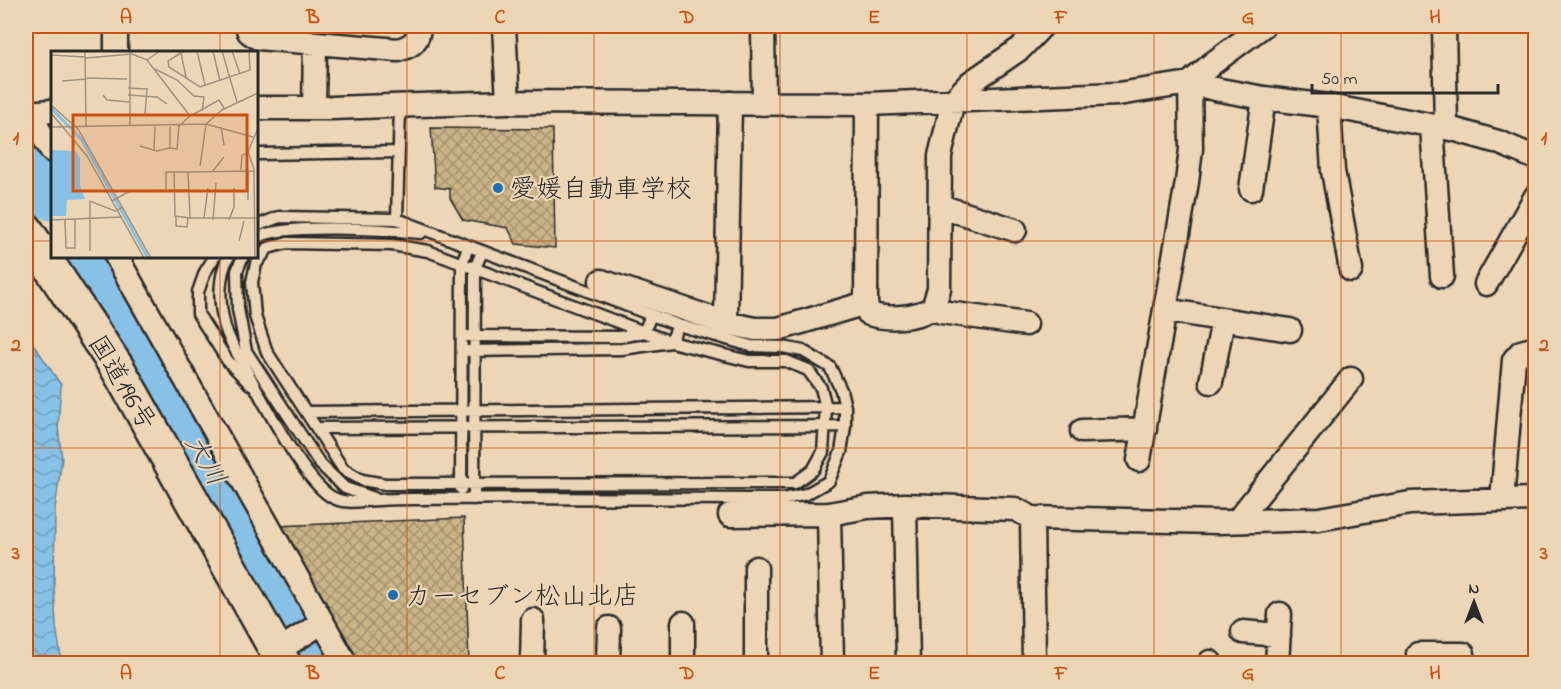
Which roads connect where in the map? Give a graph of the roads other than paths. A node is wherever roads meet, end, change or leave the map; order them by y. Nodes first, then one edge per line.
1 (116, 26) edge
2 (247, 26) edge
3 (419, 26) edge
4 (504, 26) edge
5 (763, 26) edge
6 (1042, 26) edge
7 (1263, 26) edge
8 (1444, 26) edge
9 (315, 43) junction
10 (116, 51) edge
11 (1190, 82) junction
12 (1264, 98) junction
13 (953, 101) junction
14 (508, 102) junction
15 (730, 103) junction
16 (764, 104) junction
17 (867, 104) junction
18 (400, 106) junction
19 (1329, 106) junction
20 (258, 108) edge
21 (314, 108) junction
22 (51, 111) edge
23 (26, 113) edge
24 (1439, 127) junction
25 (51, 149) edge
26 (398, 152) junction
27 (258, 154) edge
28 (1536, 158) edge
29 (1251, 189) dead end
30 (1536, 196) edge
31 (940, 206) junction
32 (279, 217) junction
33 (258, 219) edge
34 (397, 219) junction
35 (258, 225) edge
36 (26, 230) edge
37 (1015, 230) dead end
38 (436, 235) junction
39 (258, 238) edge
40 (468, 247) junction
41 (482, 252) junction
42 (117, 258) edge
43 (214, 258) edge
44 (229, 258) edge
45 (242, 258) edge
46 (462, 263) junction
47 (475, 268) junction
48 (1352, 270) dead end
49 (1442, 276) dead end
50 (601, 281) dead end
51 (1486, 284) dead end
52 (866, 303) junction
53 (933, 308) junction
54 (1165, 310) junction
55 (651, 315) junction
56 (1223, 320) junction
57 (726, 323) junction
58 (1026, 324) dead end
59 (678, 325) junction
60 (1290, 330) dead end
61 (644, 332) junction
62 (461, 336) junction
63 (475, 336) junction
64 (671, 342) junction
65 (1536, 348) edge
66 (461, 351) junction
67 (475, 351) junction
68 (1351, 379) dead end
69 (1211, 382) dead end
70 (259, 393) junction
71 (845, 407) junction
72 (826, 408) junction
73 (474, 410) junction
74 (461, 411) junction
75 (306, 412) junction
76 (825, 426) junction
77 (845, 426) junction
78 (317, 428) junction
79 (461, 428) junction
80 (474, 428) junction
81 (1144, 429) junction
82 (1082, 431) dead end
83 (1139, 460) dead end
84 (460, 483) junction
85 (474, 483) junction
86 (460, 498) junction
87 (474, 499) junction
88 (1536, 499) edge
89 (377, 500) junction
90 (1502, 500) junction
91 (905, 505) junction
92 (829, 514) junction
93 (730, 515) dead end
94 (1032, 518) junction
95 (1237, 521) junction
96 (756, 568) dead end
97 (533, 620) dead end
98 (683, 623) dead end
99 (320, 625) junction
100 (609, 628) dead end
101 (1243, 633) dead end
102 (284, 652) edge
103 (1463, 654) dead end
104 (1433, 657) edge
105 (346, 663) edge
106 (532, 663) edge
107 (608, 663) edge
108 (682, 663) edge
109 (756, 663) edge
110 (832, 663) edge
111 (908, 663) edge
112 (1034, 663) edge
113 (1277, 663) edge

1 - 10 street
2 - 9 street
3 - 9 street
4 - 14 street
5 - 16 street
6 - 13 street
7 - 11 street
8 - 24 street
9 - 21 street
11 - 12 street
11 - 13 street
11 - 54 street
12 - 19 street
12 - 29 street
13 - 17 street
13 - 31 street
14 - 15 street
14 - 18 street
15 - 16 street
15 - 57 street
16 - 17 street
17 - 52 street
18 - 21 street
18 - 26 lane
19 - 24 street
19 - 48 street
20 - 21 street
22 - 23 street
23 - 25 street
24 - 28 street
24 - 49 street
26 - 27 lane
26 - 34 lane
30 - 51 street
31 - 37 street
31 - 53 street
32 - 33 lane
32 - 34 lane
32 - 35 lane
34 - 38 lane
36 - 102 highway, 国道196号
38 - 39 lane
38 - 40 lane
40 - 41 lane
40 - 46 lane
41 - 47 lane
41 - 55 lane
42 - 99 street
43 - 70 lane
44 - 70 lane
45 - 89 lane
46 - 47 lane
46 - 62 lane
46 - 75 lane
47 - 61 lane
47 - 63 lane
50 - 57 street
52 - 53 street
52 - 57 street
53 - 58 street
54 - 56 street
54 - 81 street
55 - 59 lane
55 - 61 lane
56 - 60 street
56 - 69 street
59 - 64 lane
59 - 71 lane
61 - 63 lane
61 - 64 lane
62 - 63 lane
62 - 66 lane
63 - 67 lane
64 - 67 lane
64 - 72 lane
65 - 90 street
66 - 67 lane
66 - 74 lane
67 - 73 lane
68 - 95 street
70 - 89 lane
71 - 72 lane
71 - 77 lane
72 - 73 lane
72 - 76 lane
73 - 74 lane
73 - 80 lane
74 - 75 lane
74 - 79 lane
75 - 78 lane
76 - 77 lane
76 - 80 lane
76 - 85 lane
77 - 87 lane
78 - 79 lane
78 - 84 lane
79 - 80 lane
79 - 84 lane
80 - 85 lane
81 - 82 street
81 - 83 street
84 - 85 lane
84 - 86 lane
85 - 87 lane
86 - 87 lane
86 - 89 lane
88 - 90 street
90 - 95 street
91 - 92 street
91 - 94 street
91 - 111 street
92 - 93 street
92 - 110 street
94 - 95 street
94 - 112 street
96 - 109 street
97 - 106 street
98 - 108 street
99 - 102 street
99 - 105 street
100 - 107 street
101 - 113 street
103 - 104 street

